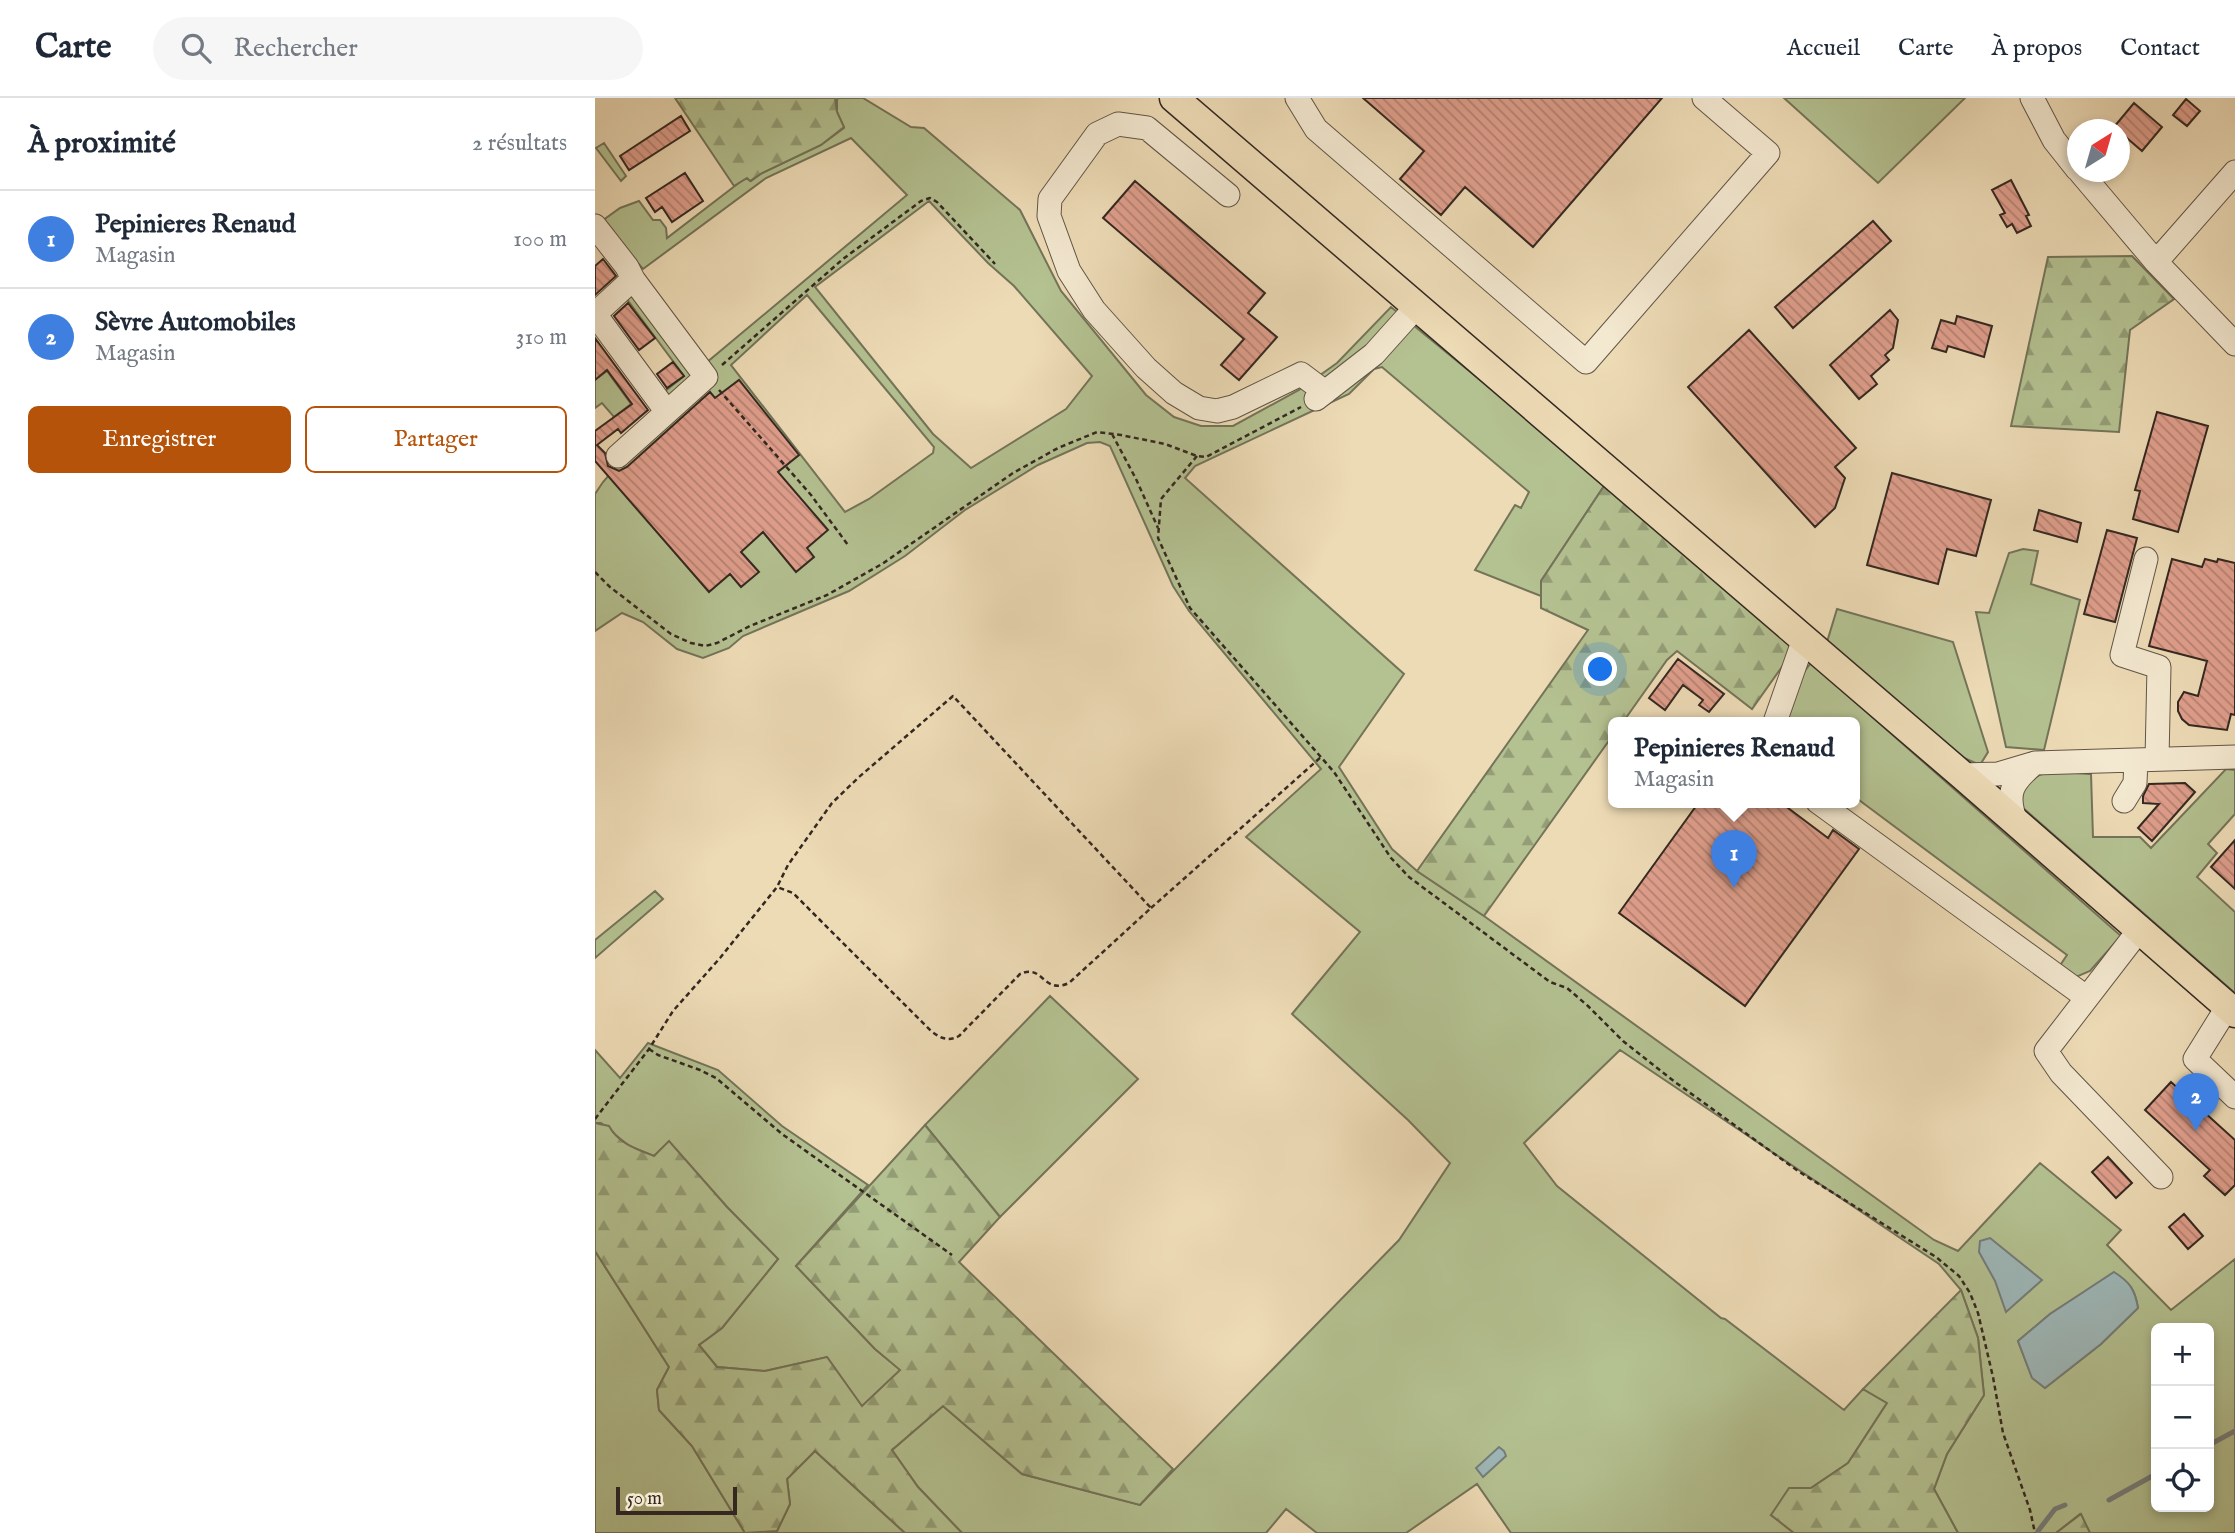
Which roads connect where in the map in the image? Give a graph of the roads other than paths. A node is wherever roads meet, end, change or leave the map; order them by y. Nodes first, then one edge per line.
1 (1174, 98) edge
2 (1297, 98) edge
3 (1704, 98) edge
4 (2032, 98) edge
5 (2067, 156) edge
6 (2235, 172) edge
7 (2088, 182) edge
8 (1228, 194) dead end
9 (595, 226) edge
10 (2156, 262) junction
11 (633, 279) junction
12 (1417, 306) junction
13 (595, 314) edge
14 (2235, 344) edge
15 (667, 412) junction
16 (618, 456) dead end
17 (2145, 559) dead end
18 (1804, 639) junction
19 (1777, 717) edge
20 (2235, 757) edge
21 (2146, 760) junction
22 (2035, 763) junction
23 (1962, 775) junction
24 (2124, 801) dead end
25 (1826, 808) edge
26 (2016, 822) junction
27 (2140, 929) junction
28 (2086, 997) junction
29 (2231, 1009) edge
30 (2235, 1097) edge
31 (2161, 1177) dead end

1 - 12 main road
2 - 3 street
4 - 5 street
6 - 10 street
7 - 10 street
8 - 12 street
9 - 11 street
10 - 14 street
11 - 13 street
11 - 15 street
12 - 18 main road
13 - 15 street
15 - 16 street
17 - 21 street
18 - 19 street
18 - 23 main road
20 - 21 street
21 - 22 street
21 - 24 street
22 - 23 street
22 - 26 street
23 - 26 main road
25 - 28 street
26 - 27 main road
27 - 28 street
27 - 29 main road
28 - 31 street
29 - 30 street

